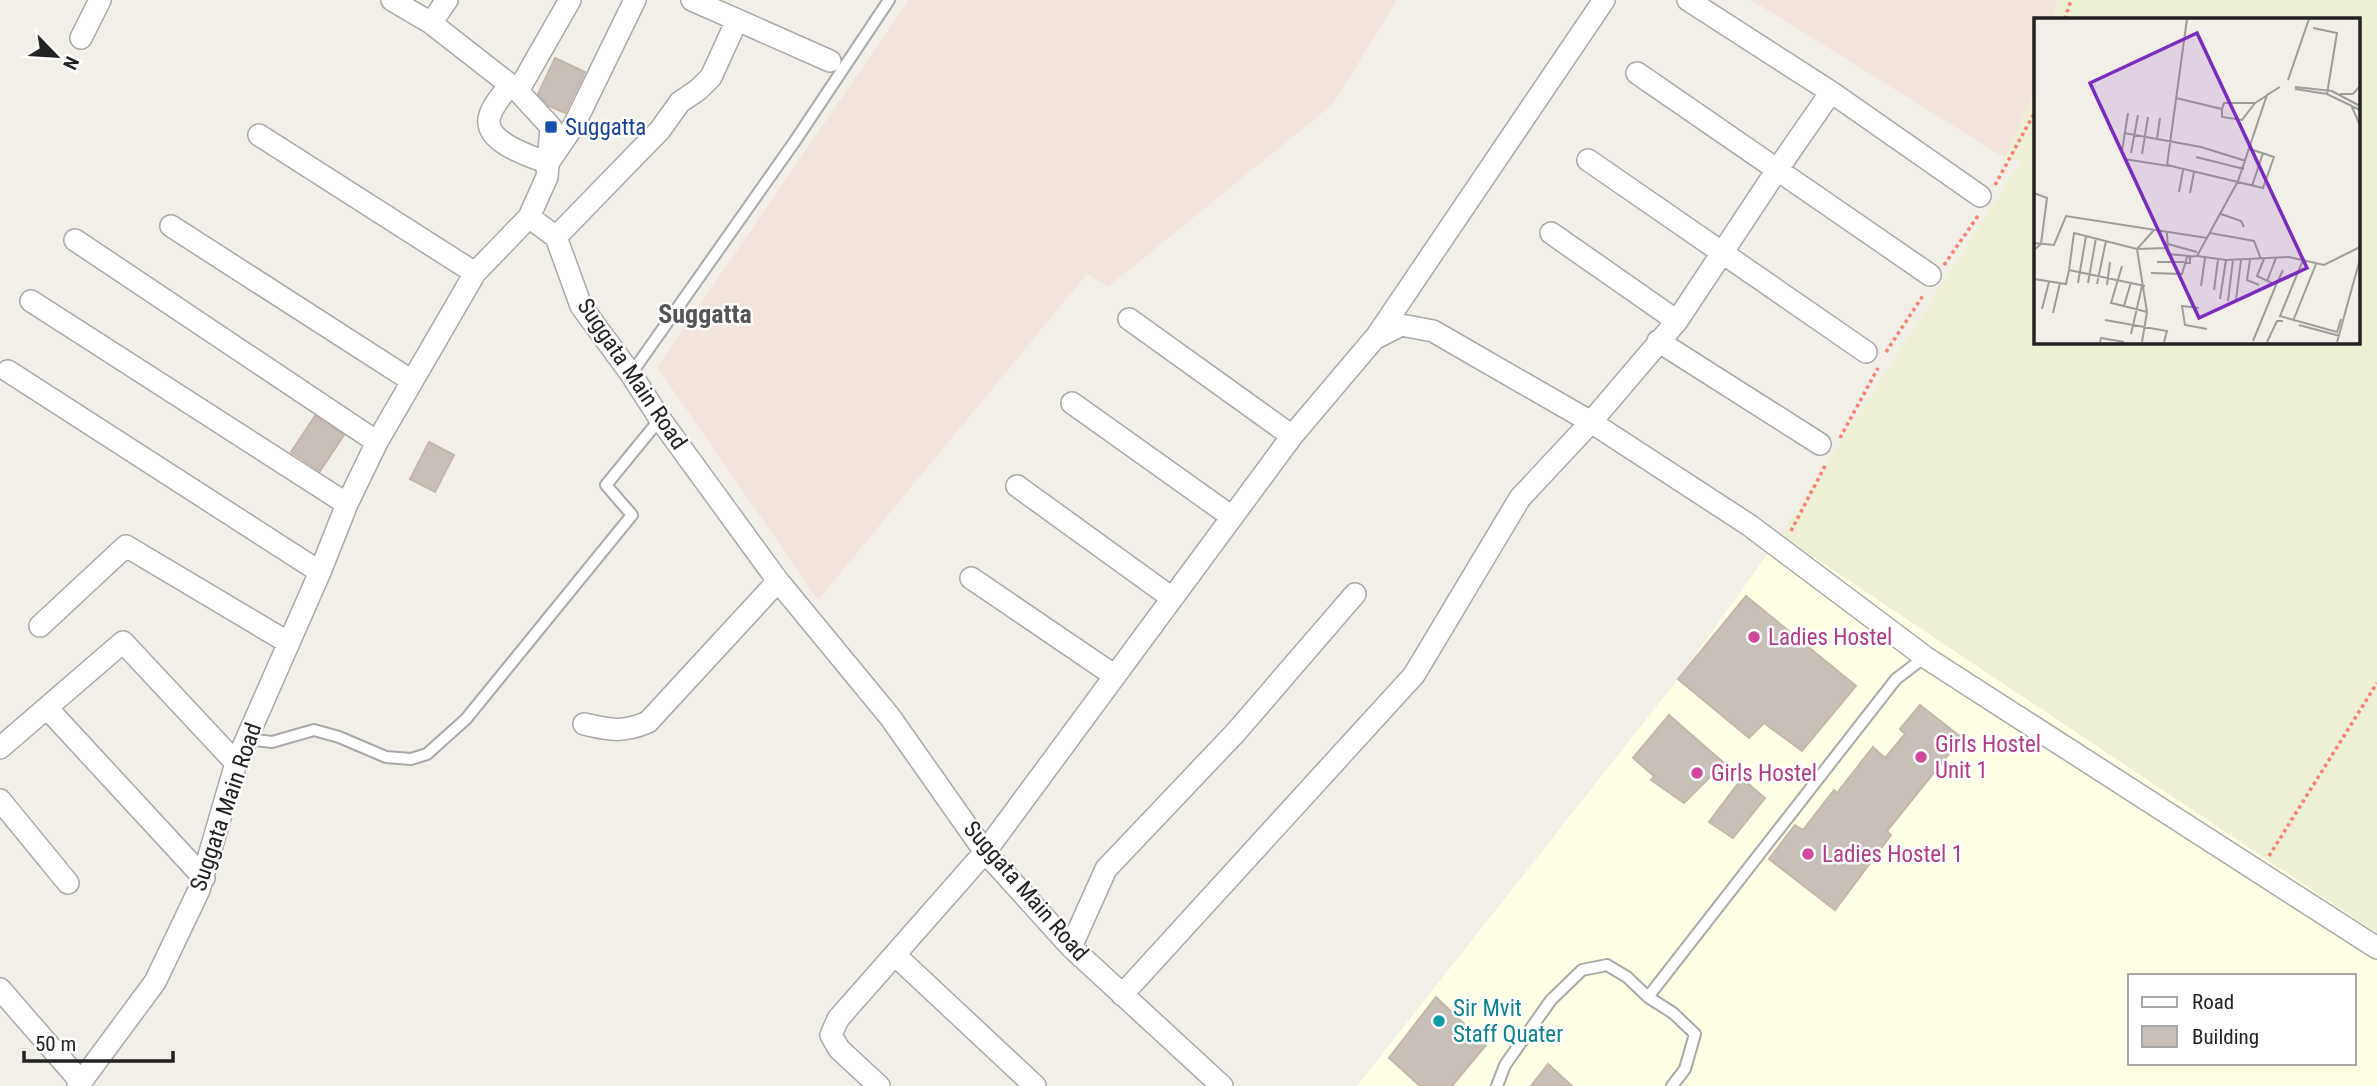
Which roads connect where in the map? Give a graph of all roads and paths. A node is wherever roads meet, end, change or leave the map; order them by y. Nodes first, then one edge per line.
1 (100, 0) edge
2 (392, 0) edge
3 (447, 0) edge
4 (570, 0) edge
5 (635, 0) edge
6 (889, 0) edge
7 (1604, 0) edge
8 (1688, 0) edge
9 (2071, 0) edge
10 (701, 2) edge
11 (2065, 18) edge
12 (737, 20) junction
13 (432, 23) junction
14 (81, 37) dead end
15 (830, 61) dead end
16 (1637, 73) dead end
17 (514, 88) junction
18 (1831, 92) junction
19 (2034, 113) edge
20 (259, 135) dead end
21 (1588, 160) dead end
22 (548, 163) junction
23 (1777, 170) junction
24 (1985, 198) junction
25 (529, 217) junction
26 (171, 226) dead end
27 (1551, 233) dead end
28 (556, 237) junction
29 (75, 240) dead end
30 (1721, 252) junction
31 (475, 273) junction
32 (1932, 278) junction
33 (31, 301) dead end
34 (1129, 319) dead end
35 (1677, 321) junction
36 (1374, 339) junction
37 (1658, 341) junction
38 (1866, 352) dead end
39 (8, 371) dead end
40 (631, 374) junction
41 (412, 381) junction
42 (1072, 403) dead end
43 (660, 419) junction
44 (1591, 422) junction
45 (1292, 436) junction
46 (377, 442) junction
47 (1829, 448) junction
48 (1017, 486) dead end
49 (347, 504) junction
50 (1232, 517) junction
51 (1780, 550) junction
52 (320, 572) junction
53 (971, 578) dead end
54 (778, 581) junction
55 (1355, 594) dead end
56 (1172, 598) junction
57 (40, 626) dead end
58 (289, 643) junction
59 (1924, 657) junction
60 (1115, 676) junction
61 (2377, 683) edge
62 (47, 708) junction
63 (584, 724) dead end
64 (247, 739) junction
65 (0, 748) edge
66 (236, 763) junction
67 (0, 800) edge
68 (985, 852) junction
69 (2259, 872) junction
70 (204, 878) junction
71 (68, 883) dead end
72 (1071, 947) junction
73 (2377, 948) edge
74 (895, 955) junction
75 (0, 989) edge
76 (1122, 995) junction
77 (1648, 997) junction
78 (1213, 1083) edge
79 (79, 1084) edge
80 (879, 1086) edge
81 (1035, 1086) edge
82 (1497, 1086) edge
83 (1672, 1086) edge

1 - 14 street
2 - 13 street
3 - 13 street
4 - 17 street
5 - 22 street
6 - 40 lane
7 - 36 street
8 - 18 street
9 - 11 path
10 - 12 street
12 - 15 street
12 - 28 street
13 - 17 street
16 - 23 street
17 - 22 street
17 - 22 street
18 - 23 street
18 - 24 street
19 - 24 path
20 - 31 street
21 - 30 street
22 - 25 street, Suggata Main Road
23 - 30 street
23 - 32 street
24 - 32 path
25 - 28 street
25 - 31 street, Suggata Main Road
26 - 41 street
27 - 35 street
28 - 40 street, Suggata Main Road
29 - 46 street
30 - 35 street
30 - 38 street
31 - 41 street, Suggata Main Road
32 - 47 path
33 - 49 street
34 - 45 street
35 - 37 street
36 - 44 street
36 - 45 street
37 - 44 street
37 - 47 street
39 - 52 street
40 - 43 street, Suggata Main Road
41 - 46 street, Suggata Main Road
42 - 50 street
43 - 54 street, Suggata Main Road
43 - 64 lane
44 - 51 street
44 - 76 street
45 - 50 street
46 - 49 street, Suggata Main Road
47 - 51 path
48 - 56 street
49 - 52 street, Suggata Main Road
50 - 56 street
51 - 59 street
52 - 58 street, Suggata Main Road
53 - 60 street
54 - 63 street
54 - 68 street, Suggata Main Road
55 - 72 street
56 - 60 street
57 - 58 street
58 - 64 street, Suggata Main Road
59 - 69 street
59 - 77 lane
60 - 68 street
61 - 69 path
62 - 65 street
62 - 66 street
62 - 70 street
64 - 66 street, Suggata Main Road
66 - 70 street, Suggata Main Road
67 - 71 street
68 - 72 street, Suggata Main Road
68 - 74 street
69 - 73 street
70 - 79 street, Suggata Main Road
72 - 76 street, Suggata Main Road
74 - 80 street
74 - 81 street
75 - 79 street
76 - 78 street, Suggata Main Road
77 - 82 lane
77 - 83 lane

